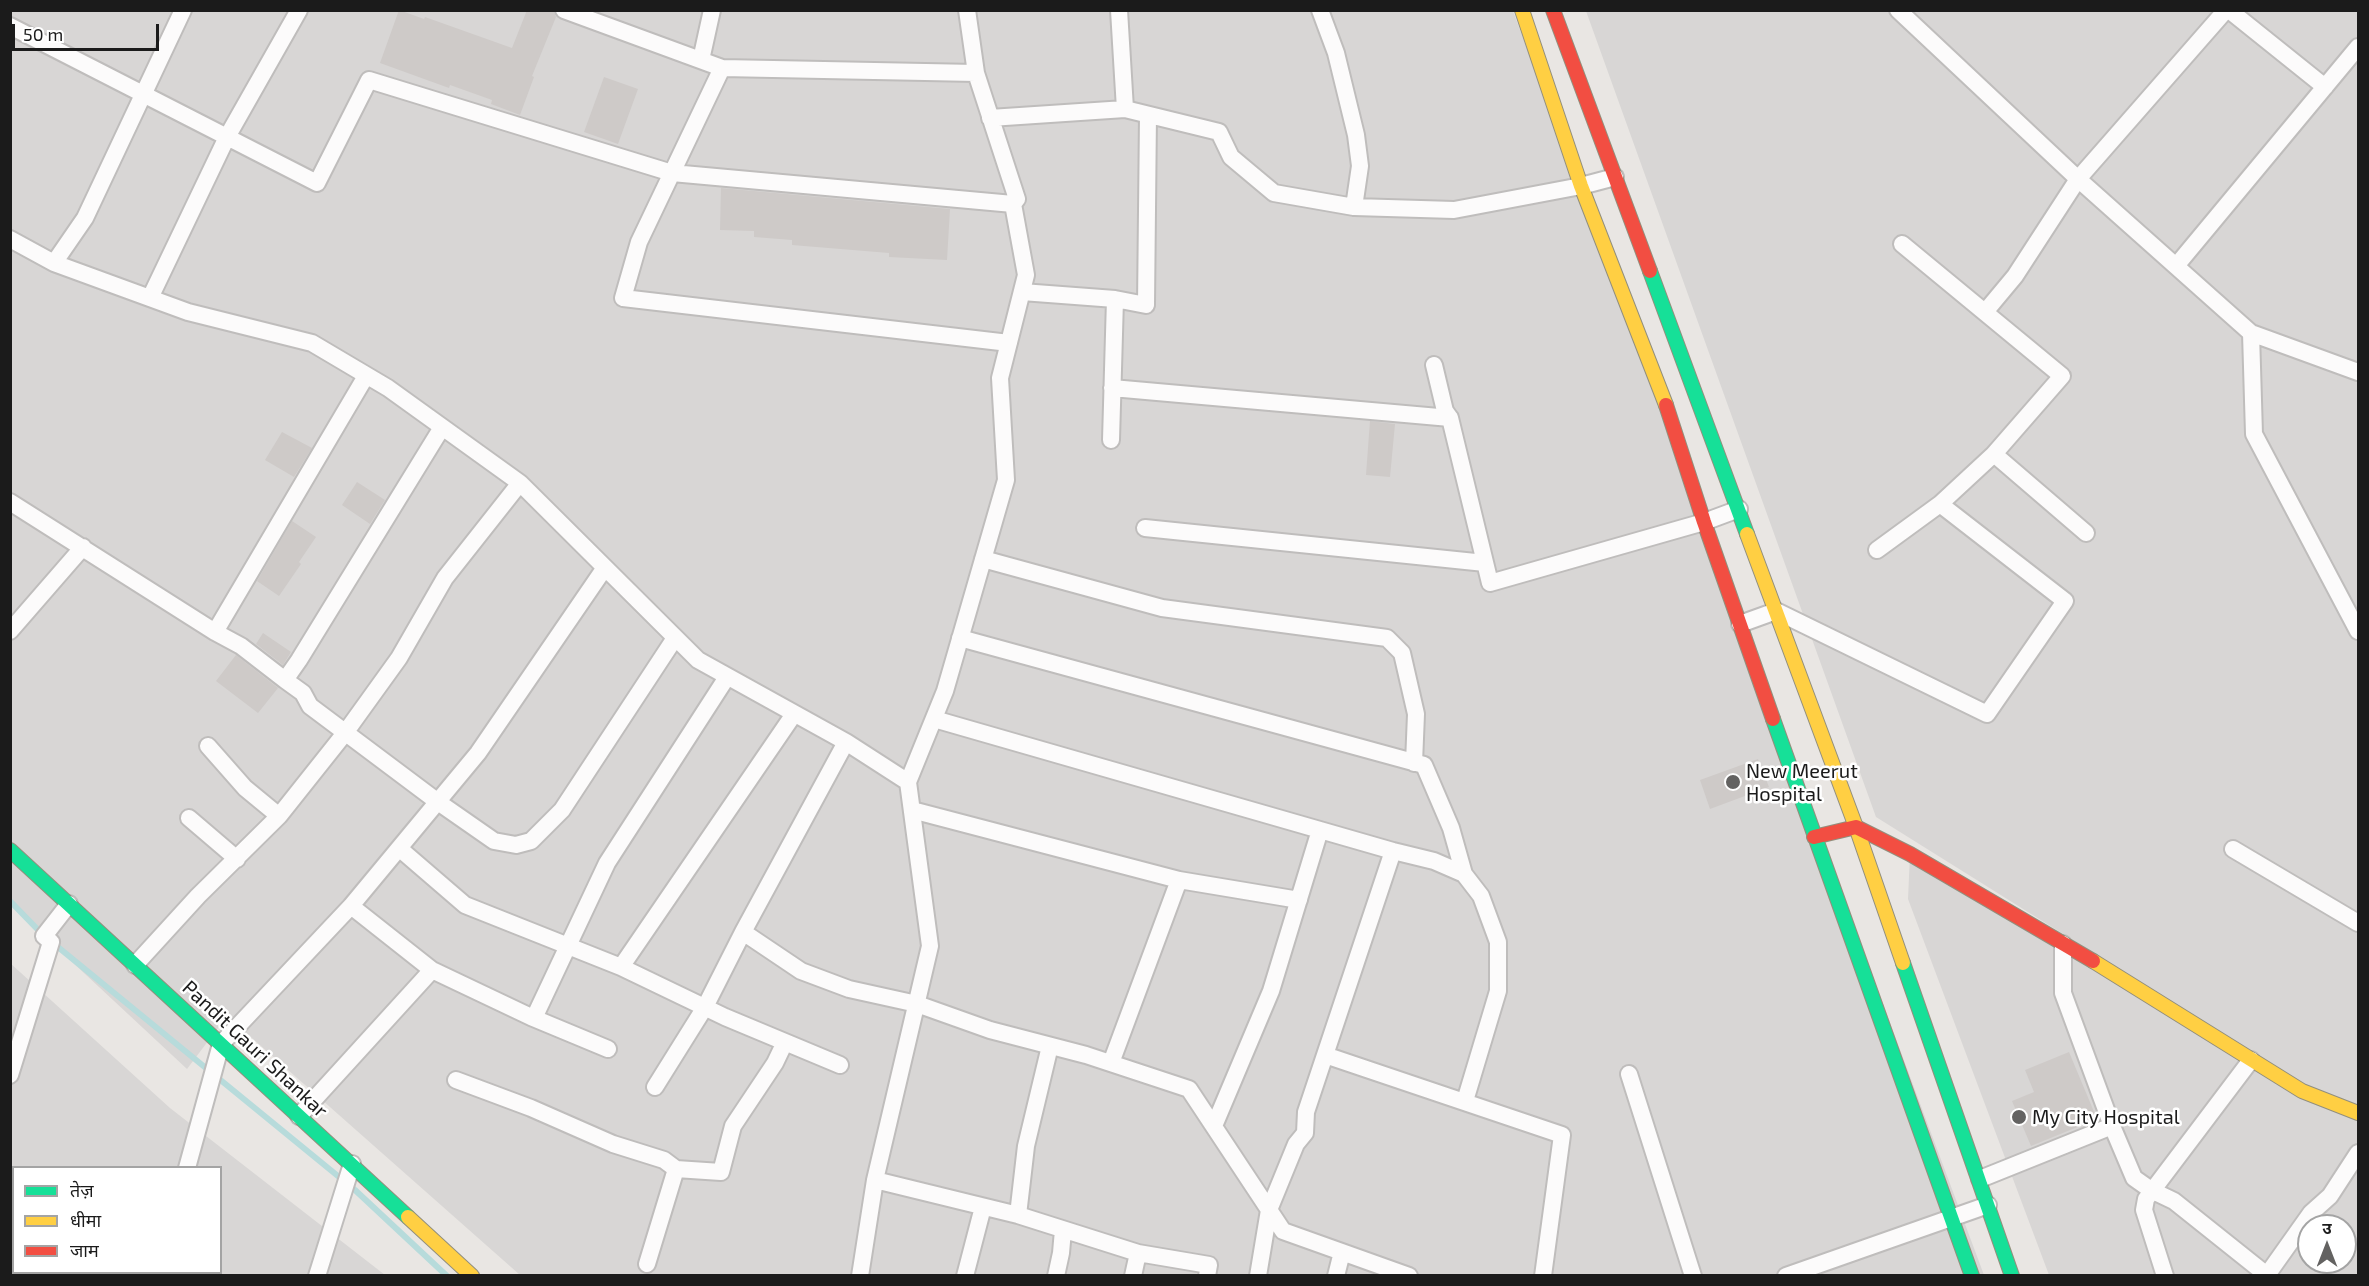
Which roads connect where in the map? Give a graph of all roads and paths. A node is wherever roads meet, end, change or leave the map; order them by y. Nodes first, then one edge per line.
1 (183, 10) edge
2 (299, 10) edge
3 (564, 10) edge
4 (712, 10) edge
5 (967, 10) edge
6 (1119, 10) edge
7 (1320, 10) edge
8 (1522, 10) edge
9 (1553, 10) edge
10 (1898, 10) edge
11 (2227, 10) edge
12 (10, 26) edge
13 (2358, 48) edge
14 (701, 60) junction
15 (722, 68) junction
16 (976, 73) junction
17 (2325, 87) junction
18 (144, 94) junction
19 (1125, 109) junction
20 (1148, 115) junction
21 (990, 117) junction
22 (227, 137) junction
23 (672, 173) junction
24 (1615, 177) junction
25 (2078, 179) junction
26 (1581, 186) junction
27 (1013, 204) junction
28 (1354, 207) junction
29 (10, 239) edge
30 (1902, 244) dead end
31 (54, 263) junction
32 (2176, 266) junction
33 (1022, 292) junction
34 (150, 298) junction
35 (1115, 299) junction
36 (1985, 312) junction
37 (2251, 333) junction
38 (1009, 343) junction
39 (1434, 365) dead end
40 (2358, 372) edge
41 (366, 376) junction
42 (1113, 388) junction
43 (1450, 418) junction
44 (441, 429) junction
45 (1111, 440) dead end
46 (1994, 454) junction
47 (520, 483) junction
48 (10, 502) edge
49 (1940, 504) junction
50 (1739, 509) junction
51 (1704, 522) junction
52 (1145, 528) dead end
53 (2086, 533) dead end
54 (83, 547) junction
55 (1877, 550) dead end
56 (983, 559) junction
57 (1485, 563) junction
58 (604, 569) junction
59 (1776, 611) junction
60 (1740, 624) junction
61 (10, 631) edge
62 (2358, 631) edge
63 (214, 632) junction
64 (675, 638) junction
65 (960, 638) junction
66 (728, 677) junction
67 (285, 680) junction
68 (794, 714) junction
69 (934, 719) junction
70 (345, 733) junction
71 (846, 742) junction
72 (208, 746) dead end
73 (1414, 762) junction
74 (908, 782) junction
75 (438, 802) junction
76 (912, 810) junction
77 (279, 816) junction
78 (189, 818) dead end
79 (1856, 826) junction
80 (1320, 830) junction
81 (1814, 837) junction
82 (400, 849) junction
83 (2233, 849) dead end
84 (10, 850) edge
85 (1393, 851) junction
86 (237, 859) junction
87 (1464, 874) junction
88 (1179, 880) junction
89 (1299, 900) junction
90 (69, 904) junction
91 (351, 906) junction
92 (2358, 923) edge
93 (743, 932) junction
94 (2063, 944) junction
95 (569, 947) junction
96 (135, 965) junction
97 (621, 967) junction
98 (432, 970) junction
99 (917, 1004) junction
100 (705, 1007) junction
101 (534, 1018) junction
102 (785, 1042) junction
103 (221, 1044) junction
104 (1050, 1046) junction
105 (608, 1049) dead end
106 (1325, 1055) junction
107 (2251, 1060) junction
108 (1111, 1063) junction
109 (840, 1065) dead end
110 (1629, 1074) dead end
111 (10, 1075) edge
112 (456, 1080) dead end
113 (655, 1087) dead end
114 (1465, 1101) junction
115 (2358, 1113) edge
116 (299, 1116) junction
117 (1214, 1126) junction
118 (2112, 1126) junction
119 (2358, 1153) edge
120 (352, 1164) junction
121 (186, 1166) edge
122 (676, 1169) junction
123 (1980, 1179) junction
124 (875, 1180) junction
125 (2151, 1190) junction
126 (1988, 1205) junction
127 (983, 1207) junction
128 (1269, 1210) junction
129 (1018, 1215) junction
130 (1951, 1218) junction
131 (10, 1229) edge
132 (1063, 1230) junction
133 (12, 1244) edge
134 (1342, 1252) junction
135 (1138, 1253) junction
136 (647, 1264) dead end
137 (317, 1275) edge
138 (472, 1275) edge
139 (860, 1275) edge
140 (965, 1275) edge
141 (1056, 1275) edge
142 (1133, 1275) edge
143 (1207, 1275) edge
144 (1258, 1275) edge
145 (1336, 1275) edge
146 (1409, 1275) edge
147 (1544, 1275) edge
148 (1693, 1275) edge
149 (1786, 1275) edge
150 (1972, 1275) edge
151 (2012, 1275) edge
152 (2165, 1275) edge
153 (2267, 1275) edge

1 - 18 street
2 - 22 street
3 - 14 street
4 - 14 street
5 - 16 street
6 - 19 street
7 - 28 street
8 - 26 main road
9 - 24 main road
10 - 25 street
11 - 17 street
11 - 25 street
12 - 18 street
13 - 17 street
14 - 15 street
15 - 16 street
15 - 23 street
16 - 21 street
17 - 32 street
18 - 22 street
18 - 31 street
19 - 20 street
19 - 21 street
20 - 28 street
20 - 35 street
21 - 27 street
22 - 23 street
22 - 34 street
23 - 27 street
23 - 38 street
24 - 26 street
24 - 50 main road
25 - 32 street
25 - 36 street
26 - 28 street
26 - 51 main road
27 - 33 street
29 - 31 street
30 - 36 street
31 - 34 street
32 - 37 street
33 - 35 street
33 - 38 street
34 - 41 street
35 - 42 street
36 - 46 street
37 - 40 street
37 - 62 street
38 - 56 street
39 - 43 street
41 - 44 street
41 - 63 street
42 - 43 street
42 - 45 street
43 - 57 street
44 - 47 street
44 - 67 street
46 - 49 street
46 - 53 street
47 - 58 street
47 - 70 street
48 - 54 street
49 - 55 street
49 - 59 street
50 - 51 street
50 - 59 main road
51 - 57 street
51 - 60 main road
52 - 57 street
54 - 61 street
54 - 63 street
56 - 65 street
56 - 73 street
58 - 64 street
58 - 75 street
59 - 60 street
59 - 79 main road
60 - 81 main road
63 - 67 street
64 - 66 street
64 - 75 street
65 - 69 street
65 - 73 street
66 - 68 street
66 - 95 street
67 - 70 street
68 - 71 street
68 - 97 street
69 - 74 street
69 - 80 street
70 - 75 street
70 - 77 street
71 - 74 street
71 - 93 street
72 - 77 street
73 - 87 street
74 - 76 street
75 - 82 street
76 - 88 street
76 - 99 street
77 - 86 street
78 - 86 street
79 - 81 main road
79 - 94 main road
79 - 123 main road
80 - 85 street
80 - 89 street
81 - 130 main road
82 - 91 street
82 - 95 street
83 - 92 street
84 - 90 main road, Pandit Gauri Shankar
85 - 87 street
85 - 106 street
86 - 96 street
87 - 114 street
88 - 89 street
88 - 108 street
89 - 117 street
90 - 96 main road, Pandit Gauri Shankar
90 - 111 street
91 - 98 street
91 - 103 street
93 - 99 street
93 - 100 street
94 - 107 main road
94 - 118 street
95 - 97 street
95 - 101 street
96 - 103 main road, Pandit Gauri Shankar
97 - 100 street
98 - 101 street
98 - 116 street
99 - 104 street
99 - 124 street
100 - 102 street
100 - 113 street
101 - 105 street
102 - 109 street
102 - 122 street
103 - 116 main road, Pandit Gauri Shankar
103 - 121 street
104 - 108 street
104 - 129 street
106 - 114 street
106 - 128 street
107 - 115 main road
107 - 125 street
108 - 117 street
110 - 148 street
112 - 122 street
114 - 147 street
116 - 120 main road, Pandit Gauri Shankar
117 - 128 street
118 - 123 street
118 - 125 street
119 - 153 street
120 - 137 street
120 - 138 main road, Pandit Gauri Shankar
122 - 136 street
123 - 126 main road
124 - 127 street
124 - 139 street
125 - 152 street
125 - 153 street
126 - 130 street
126 - 151 main road
127 - 129 street
127 - 140 street
128 - 134 street
128 - 144 street
129 - 132 street
130 - 149 street
130 - 150 main road
131 - 133 street
132 - 135 street
132 - 141 street
134 - 145 street
134 - 146 street
135 - 142 street
135 - 143 street

